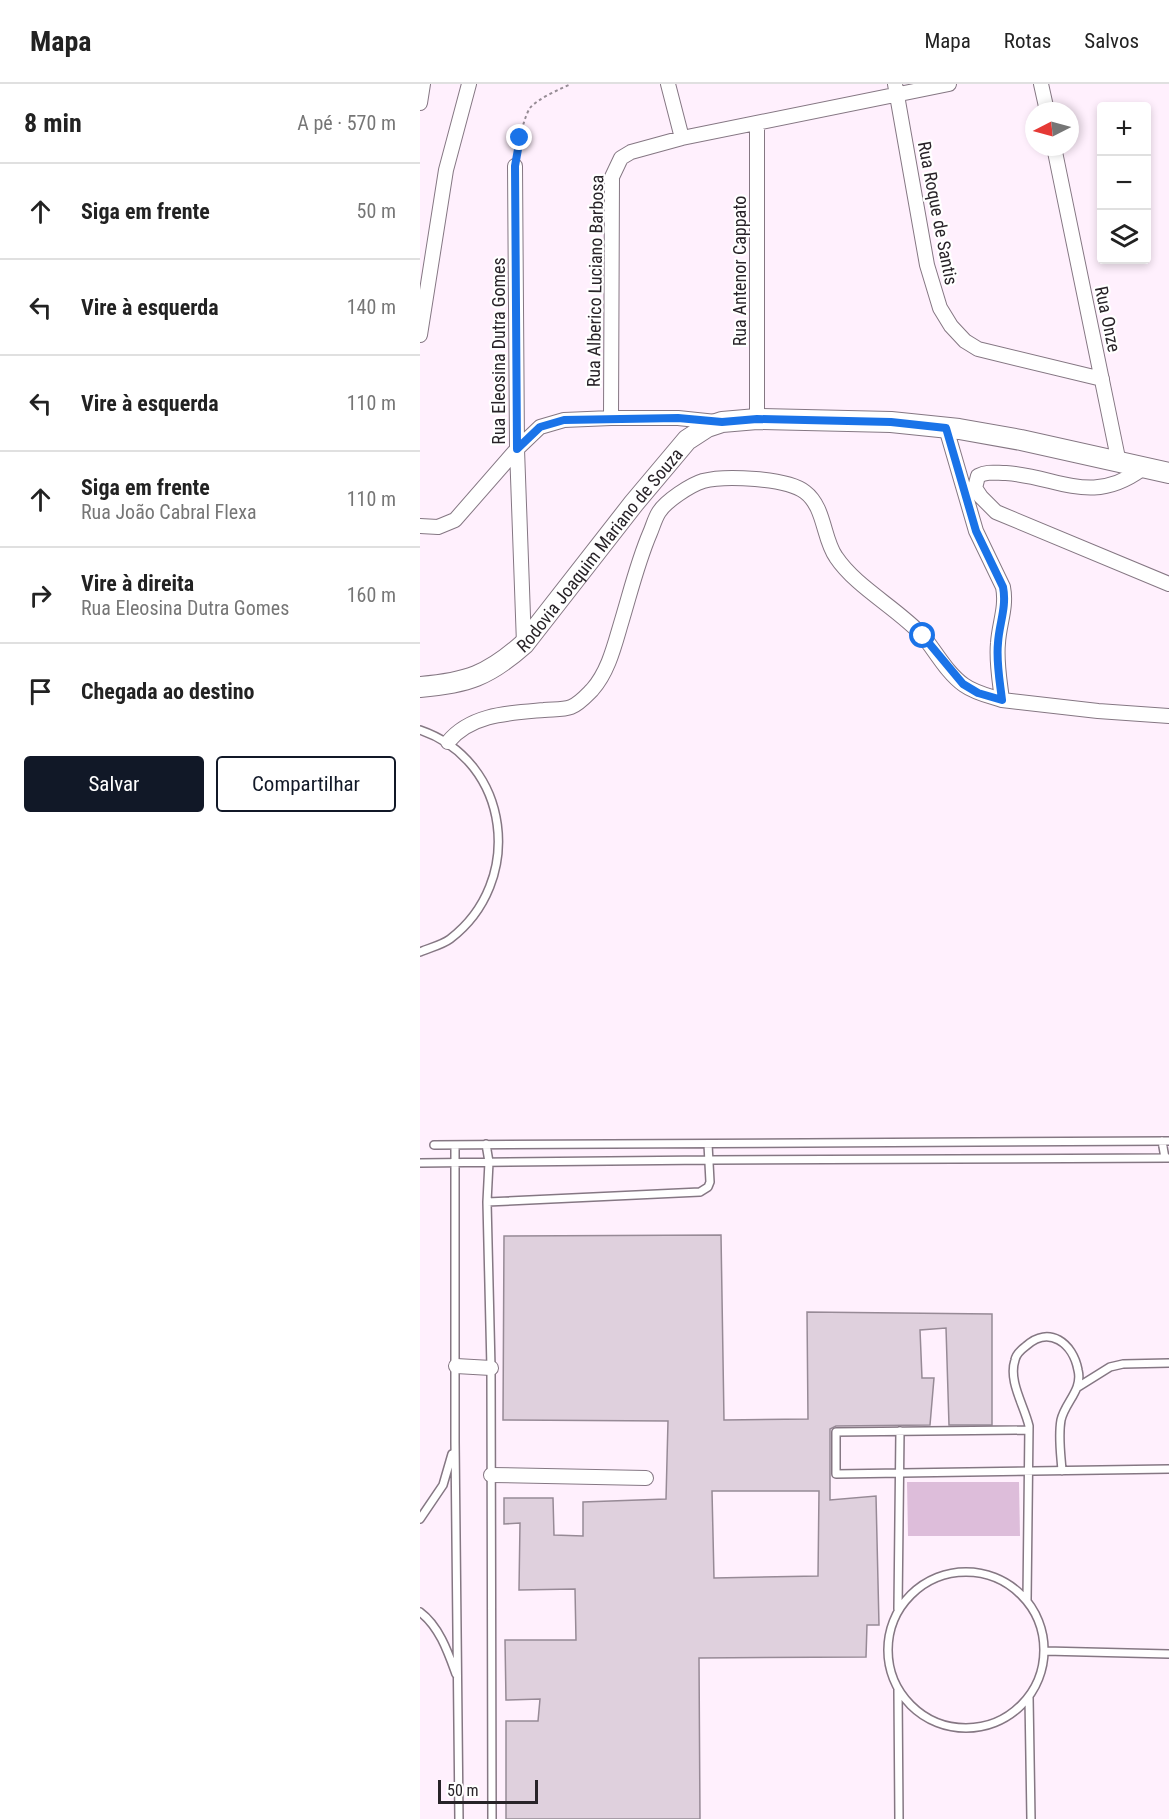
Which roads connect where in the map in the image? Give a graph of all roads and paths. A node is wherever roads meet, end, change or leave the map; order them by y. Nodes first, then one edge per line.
1 (423, 84) edge
2 (469, 84) edge
3 (571, 84) edge
4 (668, 84) edge
5 (949, 84) edge
6 (1041, 84) edge
7 (896, 89) edge
8 (1045, 102) edge
9 (420, 103) edge
10 (757, 123) junction
11 (682, 138) junction
12 (1056, 156) edge
13 (515, 166) joint
14 (420, 335) edge
15 (1102, 379) junction
16 (611, 418) junction
17 (757, 419) junction
18 (722, 422) junction
19 (946, 428) junction
20 (517, 449) junction
21 (1119, 463) junction
22 (1142, 468) junction
23 (1169, 474) edge
24 (420, 526) edge
25 (1169, 584) edge
26 (524, 644) junction
27 (420, 687) edge
28 (1002, 700) junction
29 (1169, 716) edge
30 (420, 730) edge
31 (448, 742) junction
32 (420, 952) edge
33 (1166, 1141) edge
34 (486, 1144) junction
35 (708, 1144) junction
36 (434, 1145) dead end
37 (455, 1145) junction
38 (1167, 1158) edge
39 (710, 1160) junction
40 (454, 1162) junction
41 (489, 1162) junction
42 (420, 1163) edge
43 (487, 1202) junction
44 (1169, 1364) edge
45 (456, 1366) junction
46 (491, 1368) junction
47 (1078, 1388) junction
48 (1029, 1430) junction
49 (900, 1431) junction
50 (455, 1442) junction
51 (1169, 1469) edge
52 (1028, 1471) junction
53 (1062, 1471) junction
54 (900, 1473) junction
55 (491, 1475) junction
56 (646, 1479) dead end
57 (420, 1519) edge
58 (1027, 1600) junction
59 (898, 1609) junction
60 (420, 1612) edge
61 (1045, 1651) junction
62 (1169, 1654) edge
63 (458, 1680) junction
64 (898, 1690) junction
65 (1029, 1697) junction
66 (459, 1819) edge
67 (492, 1819) edge
68 (899, 1819) edge
69 (1031, 1819) edge

1 - 9 street
2 - 14 street
3 - 13 path
4 - 11 street
5 - 7 street, Rua Alberico Luciano Barbosa
6 - 8 street
7 - 10 street, Rua Alberico Luciano Barbosa
7 - 15 street, Rua Roque de Santis
10 - 11 street, Rua Alberico Luciano Barbosa
10 - 17 street, Rua Antenor Cappato
11 - 16 street, Rua Alberico Luciano Barbosa
12 - 15 street, Rua Onze
13 - 20 street, Rua Eleosina Dutra Gomes
15 - 21 street, Rua Onze
16 - 18 street
16 - 20 street
17 - 18 main road, Rodovia Joaquim Mariano de Souza
17 - 19 main road, Rodovia Joaquim Mariano de Souza
18 - 26 main road, Rodovia Joaquim Mariano de Souza
19 - 21 main road, Rodovia Joaquim Mariano de Souza
19 - 28 street
20 - 24 street
20 - 26 street, Rua Eleosina Dutra Gomes
21 - 22 main road, Rodovia Joaquim Mariano de Souza
22 - 23 main road, Rodovia Joaquim Mariano de Souza
22 - 25 street
26 - 27 main road, Rodovia Joaquim Mariano de Souza
28 - 29 street
28 - 31 street
30 - 31 lane
31 - 32 lane
33 - 35 lane
33 - 38 lane
34 - 35 lane
34 - 37 lane
34 - 41 lane
35 - 39 lane
36 - 37 lane
37 - 40 lane
38 - 39 lane
39 - 41 lane
39 - 43 lane
40 - 41 lane
40 - 42 lane
40 - 45 lane
41 - 43 lane
43 - 46 lane
44 - 47 lane
45 - 46 street
45 - 50 lane
46 - 55 lane
47 - 48 lane
47 - 53 lane
48 - 49 lane
48 - 52 lane
49 - 54 lane
49 - 54 lane
50 - 57 lane
50 - 63 lane
51 - 53 lane
52 - 53 lane
52 - 54 lane
52 - 58 lane
54 - 59 lane
55 - 56 street
55 - 67 lane
58 - 59 lane
58 - 61 lane
59 - 64 lane
60 - 63 lane
61 - 62 lane
61 - 65 lane
63 - 66 lane
64 - 65 lane
64 - 68 lane
65 - 69 lane

